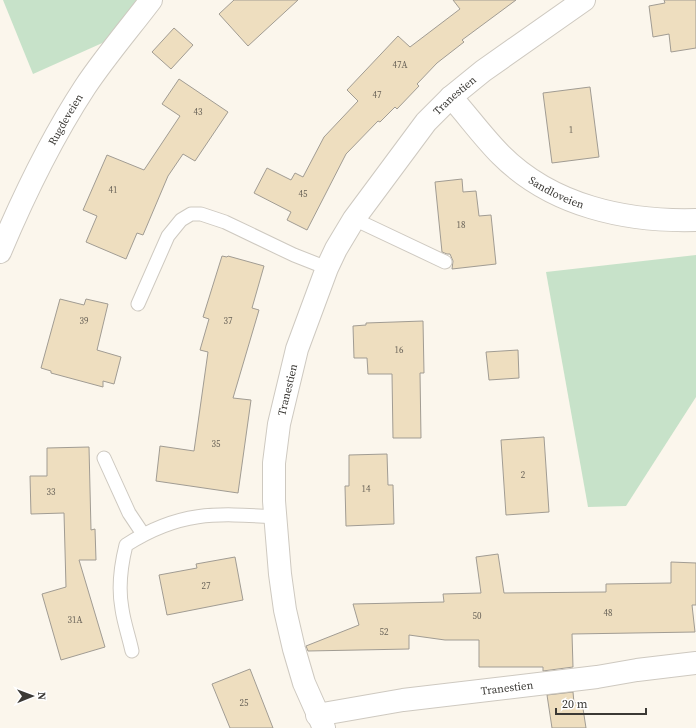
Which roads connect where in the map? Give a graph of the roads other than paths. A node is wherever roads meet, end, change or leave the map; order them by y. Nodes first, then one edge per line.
1 (151, 0) edge
2 (584, 0) edge
3 (451, 97) junction
4 (354, 219) junction
5 (696, 220) edge
6 (0, 252) edge
7 (445, 262) dead end
8 (327, 268) junction
9 (138, 304) dead end
10 (104, 458) dead end
11 (275, 517) junction
12 (143, 534) junction
13 (132, 651) dead end
14 (696, 663) edge
15 (321, 721) edge

1 - 6 street, Rugdeveien
2 - 3 street, Tranestien
3 - 4 street, Tranestien
3 - 5 street, Sandloveien
4 - 7 lane
4 - 8 street, Tranestien
8 - 9 lane
8 - 11 street, Tranestien
10 - 12 lane
11 - 12 lane
11 - 15 street, Tranestien
12 - 13 lane
14 - 15 street, Tranestien

